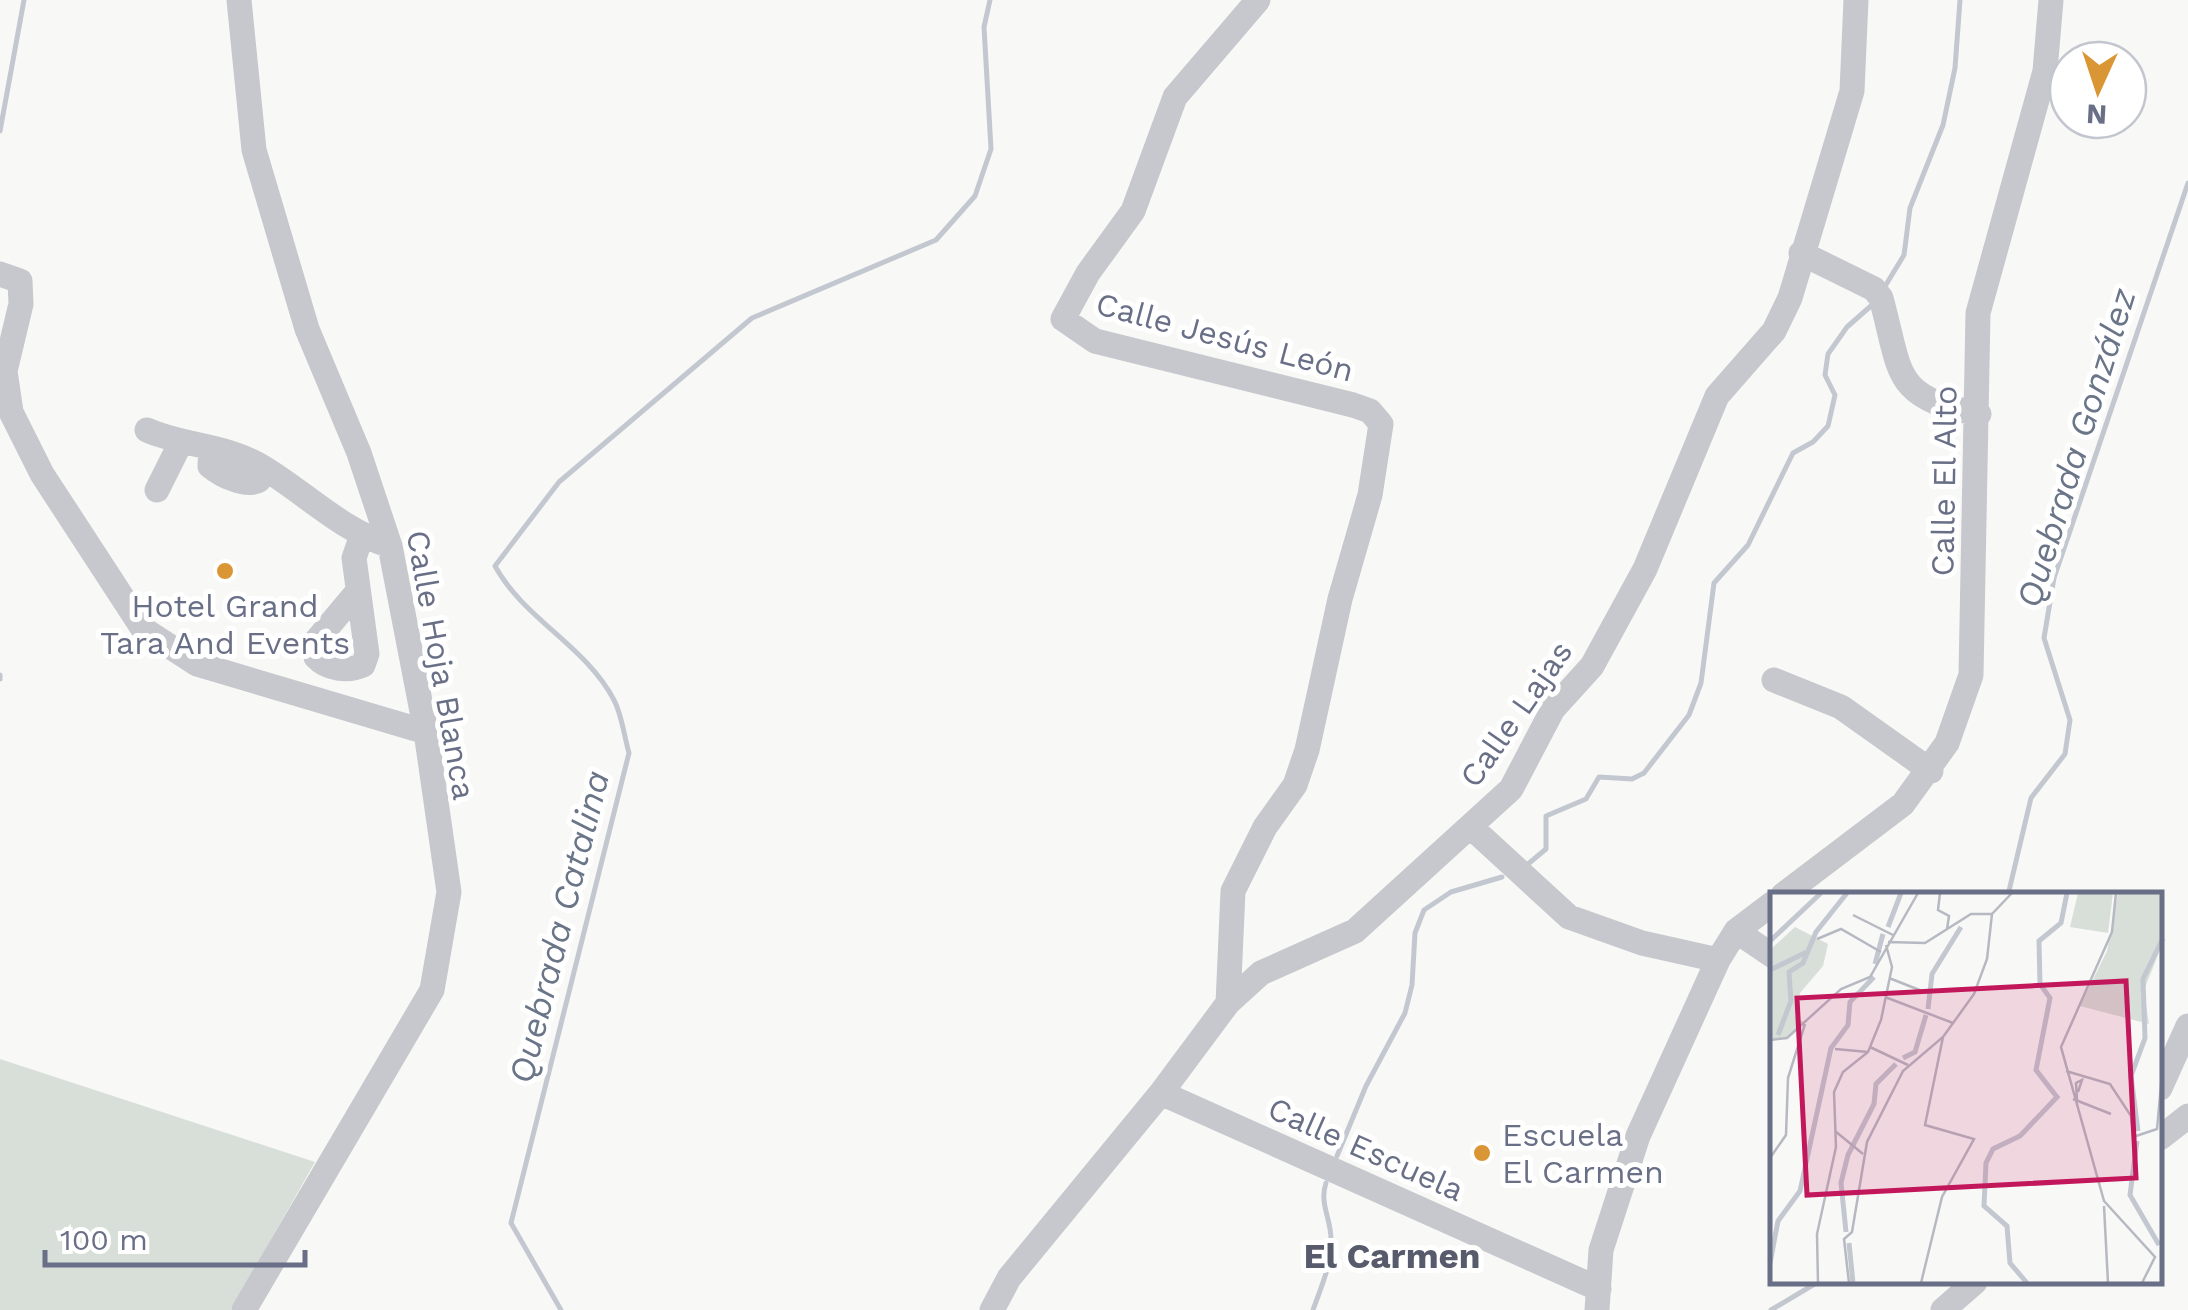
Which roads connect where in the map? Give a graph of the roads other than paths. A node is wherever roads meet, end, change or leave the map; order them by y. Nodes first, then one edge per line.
1 (239, 0) edge
2 (1258, 0) edge
3 (1856, 0) edge
4 (2051, 0) edge
5 (1801, 253) junction
6 (0, 274) edge
7 (1979, 414) junction
8 (146, 430) dead end
9 (180, 444) junction
10 (158, 490) dead end
11 (362, 535) junction
12 (390, 546) junction
13 (358, 590) dead end
14 (1774, 680) dead end
15 (426, 732) junction
16 (1931, 770) junction
17 (1472, 828) junction
18 (1787, 892) edge
19 (1770, 905) edge
20 (1736, 930) junction
21 (1770, 954) edge
22 (1718, 960) junction
23 (1228, 1003) junction
24 (2188, 1026) edge
25 (2163, 1081) edge
26 (1161, 1093) junction
27 (2188, 1116) edge
28 (2163, 1136) edge
29 (1972, 1285) edge
30 (1598, 1300) edge
31 (244, 1310) edge
32 (992, 1310) edge
33 (1943, 1310) edge

1 - 12 street, Calle Hoja Blanca
2 - 23 street, Calle Jesús León
3 - 5 street, Calle Lajas
4 - 7 street, Calle El Alto
5 - 7 street
5 - 17 street, Calle Lajas
6 - 15 street
7 - 16 street, Calle El Alto
8 - 9 street
9 - 10 street
9 - 11 street
11 - 12 street
11 - 13 street
12 - 15 street, Calle Hoja Blanca
14 - 16 street
15 - 31 street, Calle Hoja Blanca
16 - 18 street, Calle El Alto
17 - 22 street
17 - 23 street, Calle Lajas
19 - 20 street
20 - 21 street
20 - 22 street
22 - 30 street
23 - 26 street, Calle Lajas
24 - 25 street
26 - 30 street, Calle Escuela
26 - 32 street, Calle Lajas
27 - 28 street
29 - 33 street

